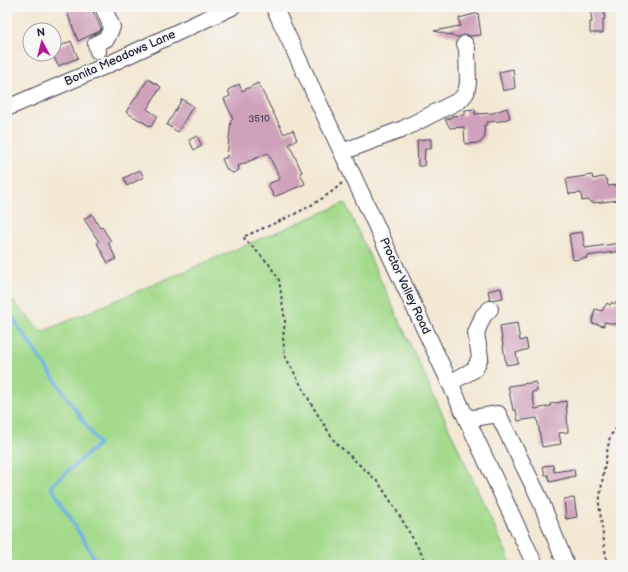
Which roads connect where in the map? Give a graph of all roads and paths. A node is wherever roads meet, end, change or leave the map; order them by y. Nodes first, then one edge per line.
1 (103, 7) edge
2 (232, 7) edge
3 (274, 7) edge
4 (465, 44) dead end
5 (98, 51) dead end
6 (7, 108) edge
7 (342, 152) junction
8 (352, 174) junction
9 (490, 309) dead end
10 (450, 383) junction
11 (467, 419) junction
12 (621, 423) edge
13 (428, 565) edge
14 (536, 565) edge
15 (566, 565) edge
16 (607, 565) edge

1 - 5 street
2 - 6 street, Bonita Meadows Lane
3 - 7 street, Proctor Valley Road
4 - 7 street
7 - 8 street, Proctor Valley Road
8 - 10 street, Proctor Valley Road
8 - 13 path
9 - 10 street
10 - 11 street, Proctor Valley Road
11 - 14 street, Proctor Valley Road
11 - 15 street
12 - 16 path

